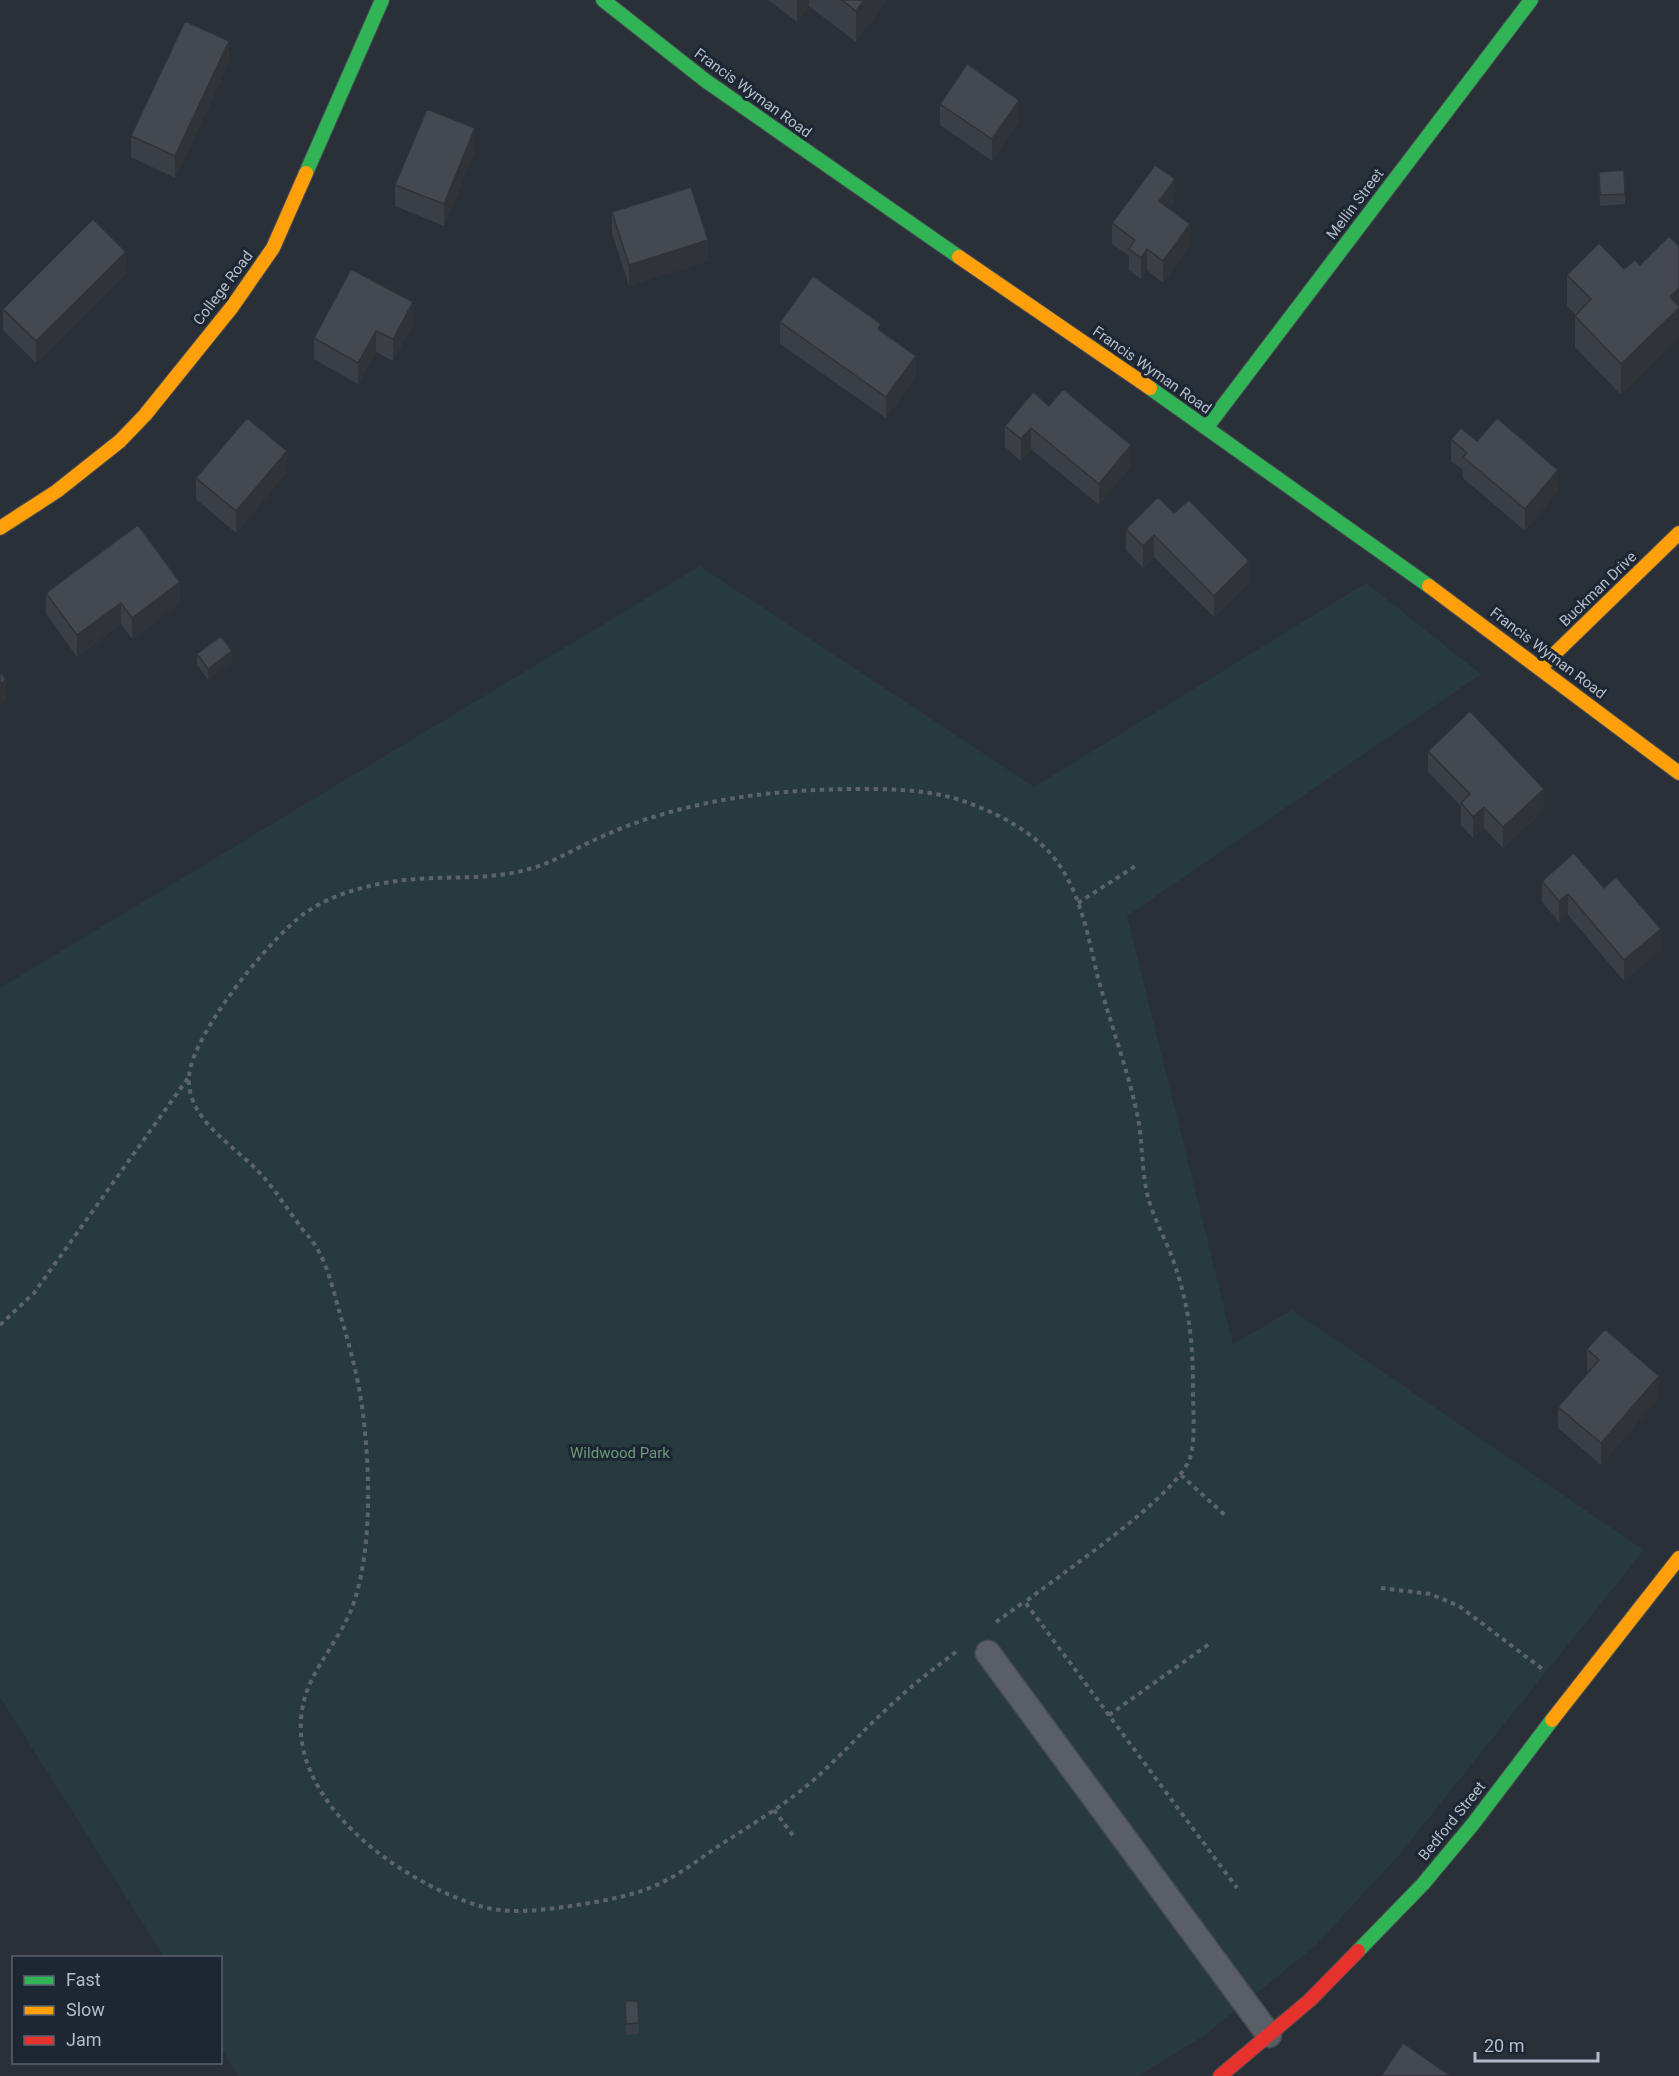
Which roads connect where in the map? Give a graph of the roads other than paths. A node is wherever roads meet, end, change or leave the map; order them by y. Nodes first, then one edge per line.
1 (382, 0) edge
2 (603, 0) edge
3 (1531, 0) edge
4 (1207, 427) junction
5 (0, 528) edge
6 (1679, 533) edge
7 (1540, 668) junction
8 (1679, 773) edge
9 (1679, 1558) edge
10 (982, 1645) road end
11 (1269, 2035) junction
12 (1220, 2076) edge

1 - 5 main road, College Road
2 - 4 main road, Francis Wyman Road
3 - 4 main road, Mellin Street
4 - 7 main road, Francis Wyman Road
6 - 7 main road, Buckman Drive
7 - 8 main road, Francis Wyman Road
9 - 11 main road, Bedford Street
10 - 11 lane
11 - 12 main road, Bedford Street

